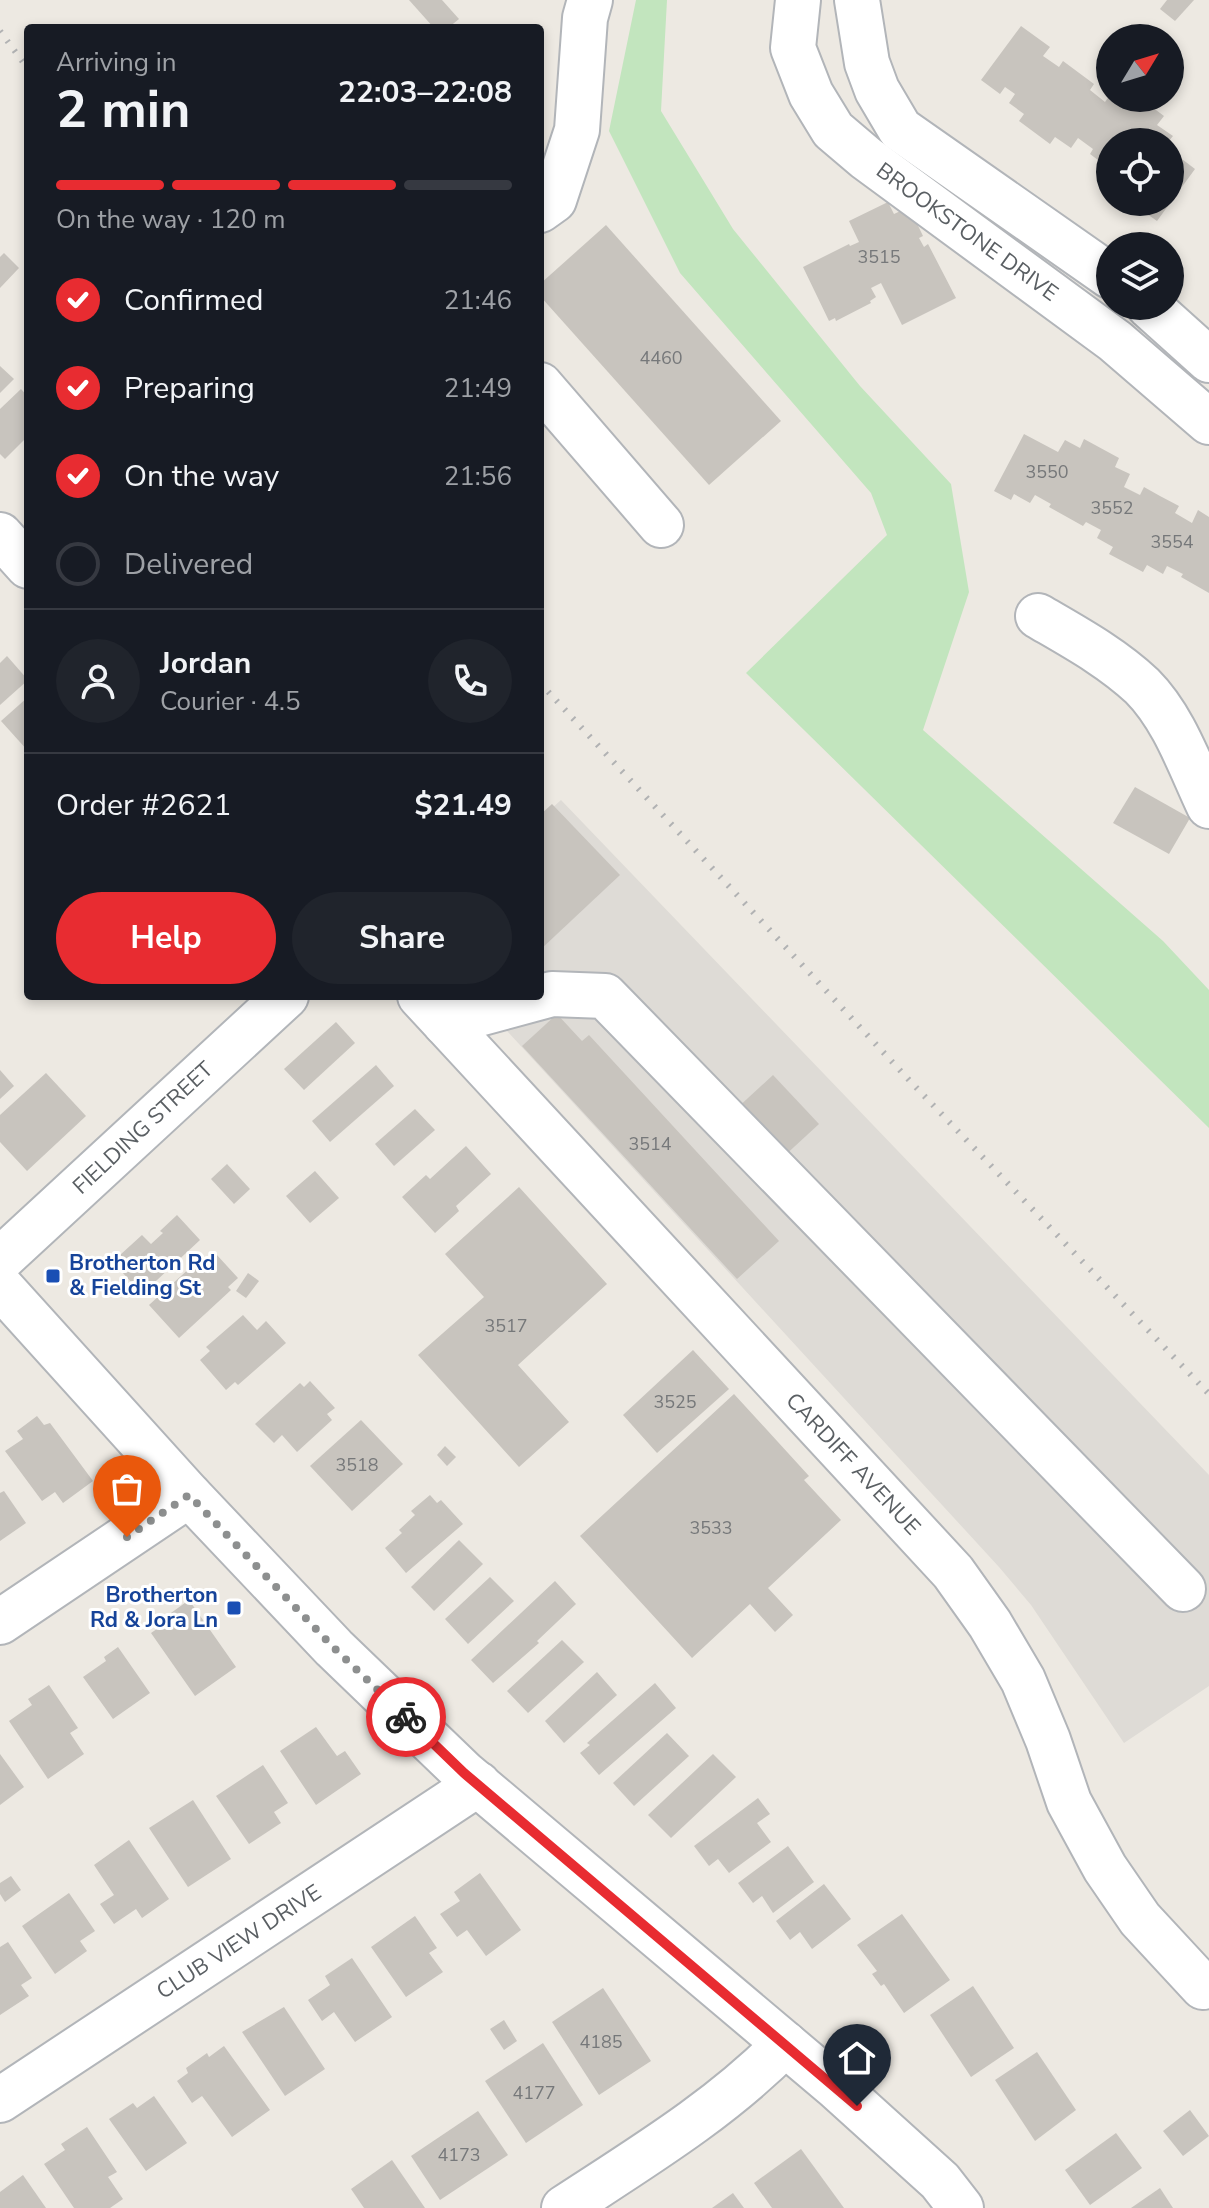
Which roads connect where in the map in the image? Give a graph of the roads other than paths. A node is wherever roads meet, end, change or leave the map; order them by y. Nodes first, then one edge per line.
1 (590, 0) edge
2 (798, 0) edge
3 (857, 0) edge
4 (900, 129) junction
5 (866, 158) junction
6 (544, 207) edge
7 (1096, 266) edge
8 (1165, 320) edge
9 (1125, 324) edge
10 (1209, 360) edge
11 (544, 390) edge
12 (1209, 422) edge
13 (661, 525) dead end
14 (0, 535) edge
15 (24, 562) edge
16 (1038, 616) dead end
17 (1209, 806) edge
18 (544, 995) edge
19 (282, 1000) edge
20 (504, 1000) edge
21 (433, 1009) edge
22 (0, 1260) edge
23 (0, 1286) edge
24 (189, 1495) junction
25 (1183, 1589) dead end
26 (0, 1622) edge
27 (478, 1784) junction
28 (1203, 1987) dead end
29 (785, 2044) junction
30 (0, 2100) edge
31 (564, 2208) edge
32 (961, 2208) edge

1 - 6 street
2 - 5 street, BROOKSTONE DRIVE
3 - 4 street, BROOKSTONE DRIVE
4 - 5 street
4 - 7 street, BROOKSTONE DRIVE
5 - 9 street, BROOKSTONE DRIVE
8 - 10 street
9 - 12 street, BROOKSTONE DRIVE
11 - 13 street
14 - 15 street
16 - 17 street
18 - 25 street
19 - 22 street, FIELDING STREET
20 - 21 street
21 - 28 street, CARDIFF AVENUE
23 - 24 street
24 - 26 street
24 - 27 street
27 - 29 street
27 - 30 street, CLUB VIEW DRIVE
29 - 31 street
29 - 32 street

